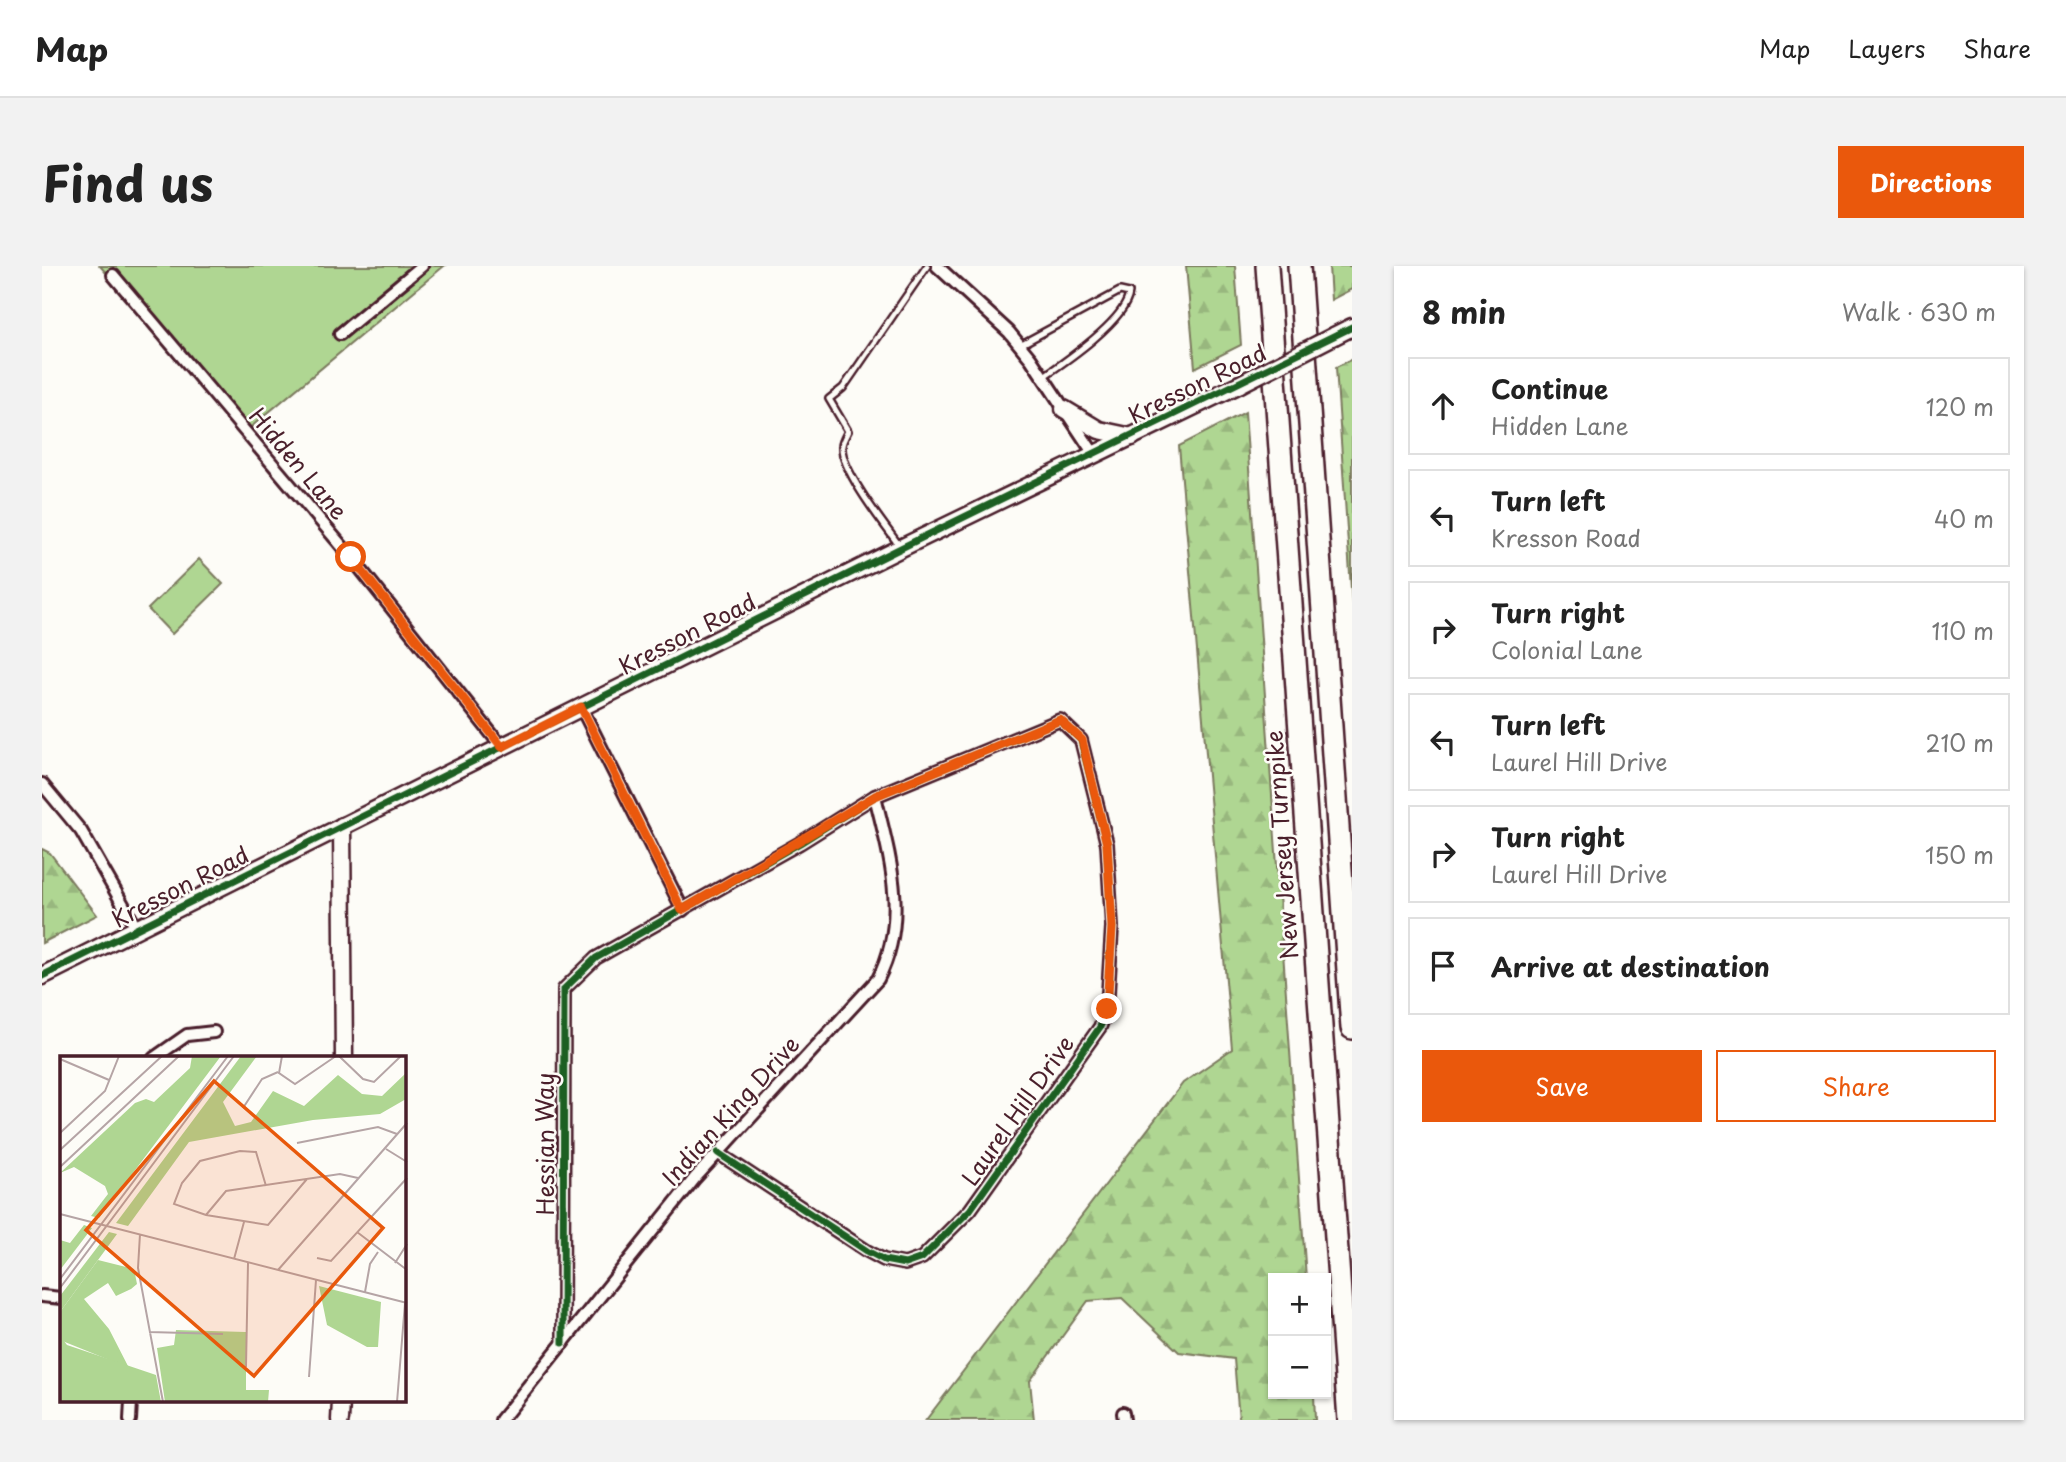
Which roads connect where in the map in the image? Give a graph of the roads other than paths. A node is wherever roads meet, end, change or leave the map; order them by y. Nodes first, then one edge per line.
1 (422, 266) edge
2 (928, 266) edge
3 (937, 266) edge
4 (1267, 266) edge
5 (1298, 266) edge
6 (113, 275) dead end
7 (1352, 327) edge
8 (340, 334) dead end
9 (1020, 345) junction
10 (1043, 377) junction
11 (1063, 409) junction
12 (1132, 436) junction
13 (1094, 454) junction
14 (901, 548) junction
15 (581, 707) junction
16 (502, 747) junction
17 (42, 785) edge
18 (875, 796) junction
19 (342, 826) junction
20 (682, 910) junction
21 (137, 929) junction
22 (596, 958) joint
23 (42, 976) edge
24 (1352, 1028) edge
25 (214, 1032) dead end
26 (157, 1056) edge
27 (344, 1056) edge
28 (718, 1153) junction
29 (42, 1296) edge
30 (60, 1298) edge
31 (563, 1343) junction
32 (131, 1402) edge
33 (341, 1402) edge
34 (130, 1420) edge
35 (340, 1420) edge
36 (501, 1420) edge
37 (1349, 1420) edge

1 - 8 street
2 - 14 lane
3 - 9 street
4 - 37 highway, New Jersey Turnpike
5 - 24 highway
6 - 16 street, Hidden Lane
7 - 12 street, Kresson Road, bridge
9 - 10 street
9 - 10 lane
10 - 11 street
11 - 12 street
11 - 13 street
12 - 13 street, Kresson Road
13 - 14 street, Kresson Road
14 - 15 street, Kresson Road
15 - 16 street, Kresson Road
15 - 20 street
16 - 19 street, Kresson Road
17 - 21 street
18 - 20 street, Laurel Hill Drive
18 - 28 street, Indian King Drive
18 - 28 street, Laurel Hill Drive
19 - 21 street, Kresson Road
19 - 27 street
20 - 22 street, Laurel Hill Drive
21 - 23 street, Kresson Road
22 - 31 street, Hessian Way
25 - 26 street
28 - 31 street, Indian King Drive
29 - 30 street
31 - 36 street, Indian King Drive
32 - 34 street
33 - 35 street

